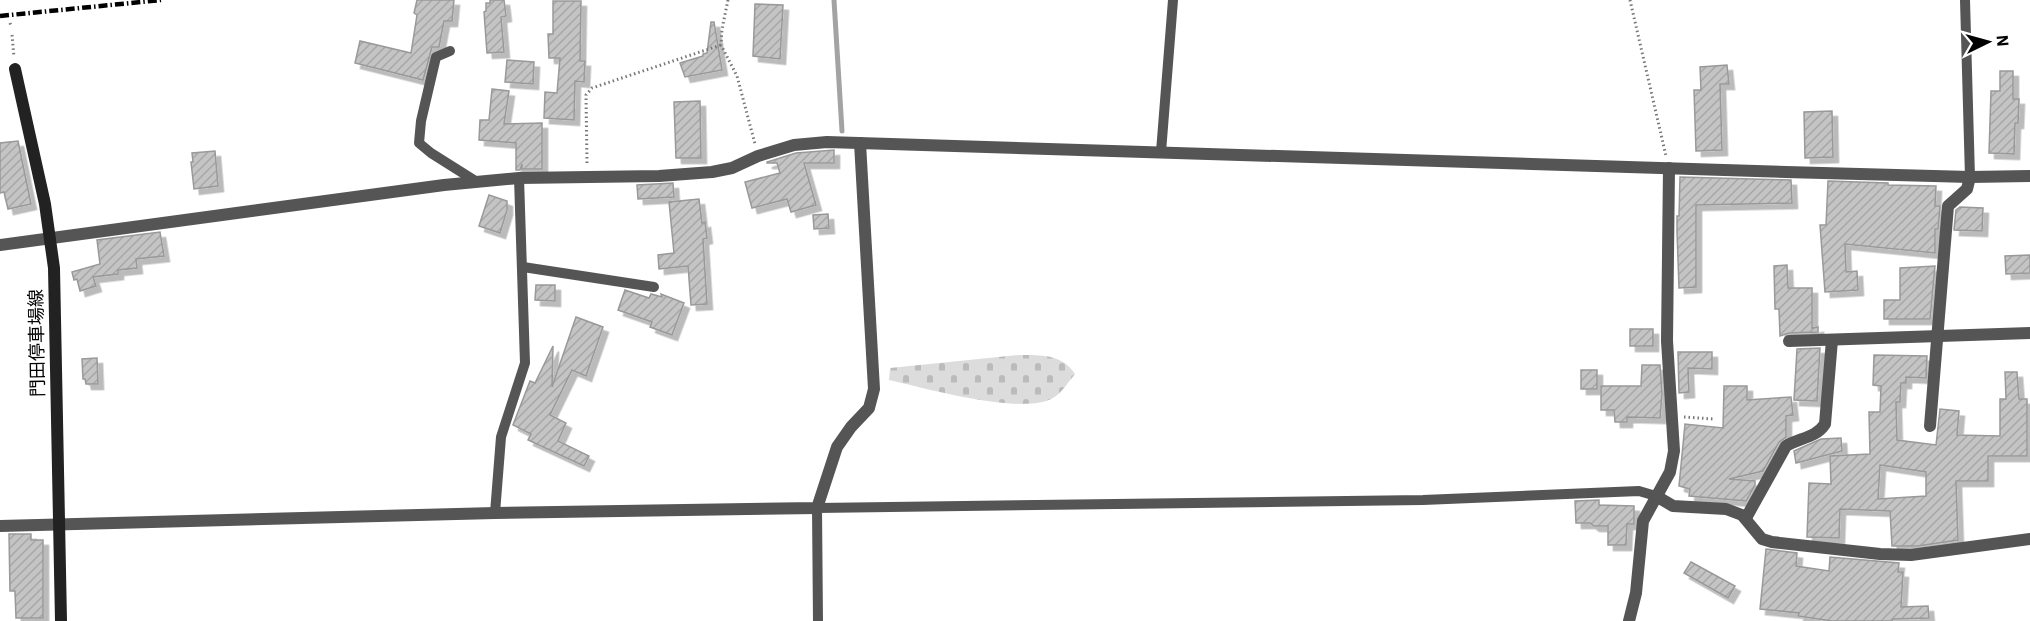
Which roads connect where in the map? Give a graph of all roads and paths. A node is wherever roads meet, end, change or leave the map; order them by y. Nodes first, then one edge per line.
1 (728, 0) edge
2 (1173, 0) edge
3 (1630, 0) edge
4 (1965, 0) edge
5 (12, 35) dead end
6 (721, 45) junction
7 (450, 51) dead end
8 (15, 69) joint
9 (860, 143) junction
10 (1161, 152) junction
11 (758, 156) junction
12 (1669, 168) junction
13 (2030, 176) edge
14 (586, 177) junction
15 (1970, 177) junction
16 (519, 178) junction
17 (477, 182) junction
18 (51, 240) junction
19 (0, 245) edge
20 (523, 267) junction
21 (654, 287) dead end
22 (2030, 333) edge
23 (1937, 336) junction
24 (1832, 340) junction
25 (1789, 341) dead end
26 (1673, 417) junction
27 (1713, 418) dead end
28 (1930, 426) dead end
29 (1656, 496) junction
30 (817, 508) junction
31 (495, 513) junction
32 (1746, 518) junction
33 (60, 524) junction
34 (0, 526) edge
35 (2030, 539) edge
36 (61, 621) edge
37 (818, 621) edge
38 (1629, 621) edge

1 - 6 path
2 - 10 lane
3 - 12 path
4 - 15 lane
5 - 8 path
6 - 11 path
6 - 14 path
7 - 17 lane
8 - 18 main road, 門田停車場線
9 - 10 street
9 - 11 street
9 - 30 street
10 - 12 street
11 - 14 street
12 - 15 street
12 - 26 street
13 - 15 street
14 - 16 street
15 - 23 street
16 - 17 street
16 - 20 lane
17 - 18 street
18 - 19 street
18 - 33 main road, 門田停車場線
20 - 21 lane
20 - 31 lane
22 - 23 street
23 - 24 street
23 - 28 street
24 - 25 street
24 - 32 street
26 - 27 path
26 - 29 street
29 - 30 lane
29 - 32 street
29 - 38 street
30 - 31 street
30 - 37 lane
31 - 33 street
32 - 35 street
33 - 34 street
33 - 36 main road, 門田停車場線

